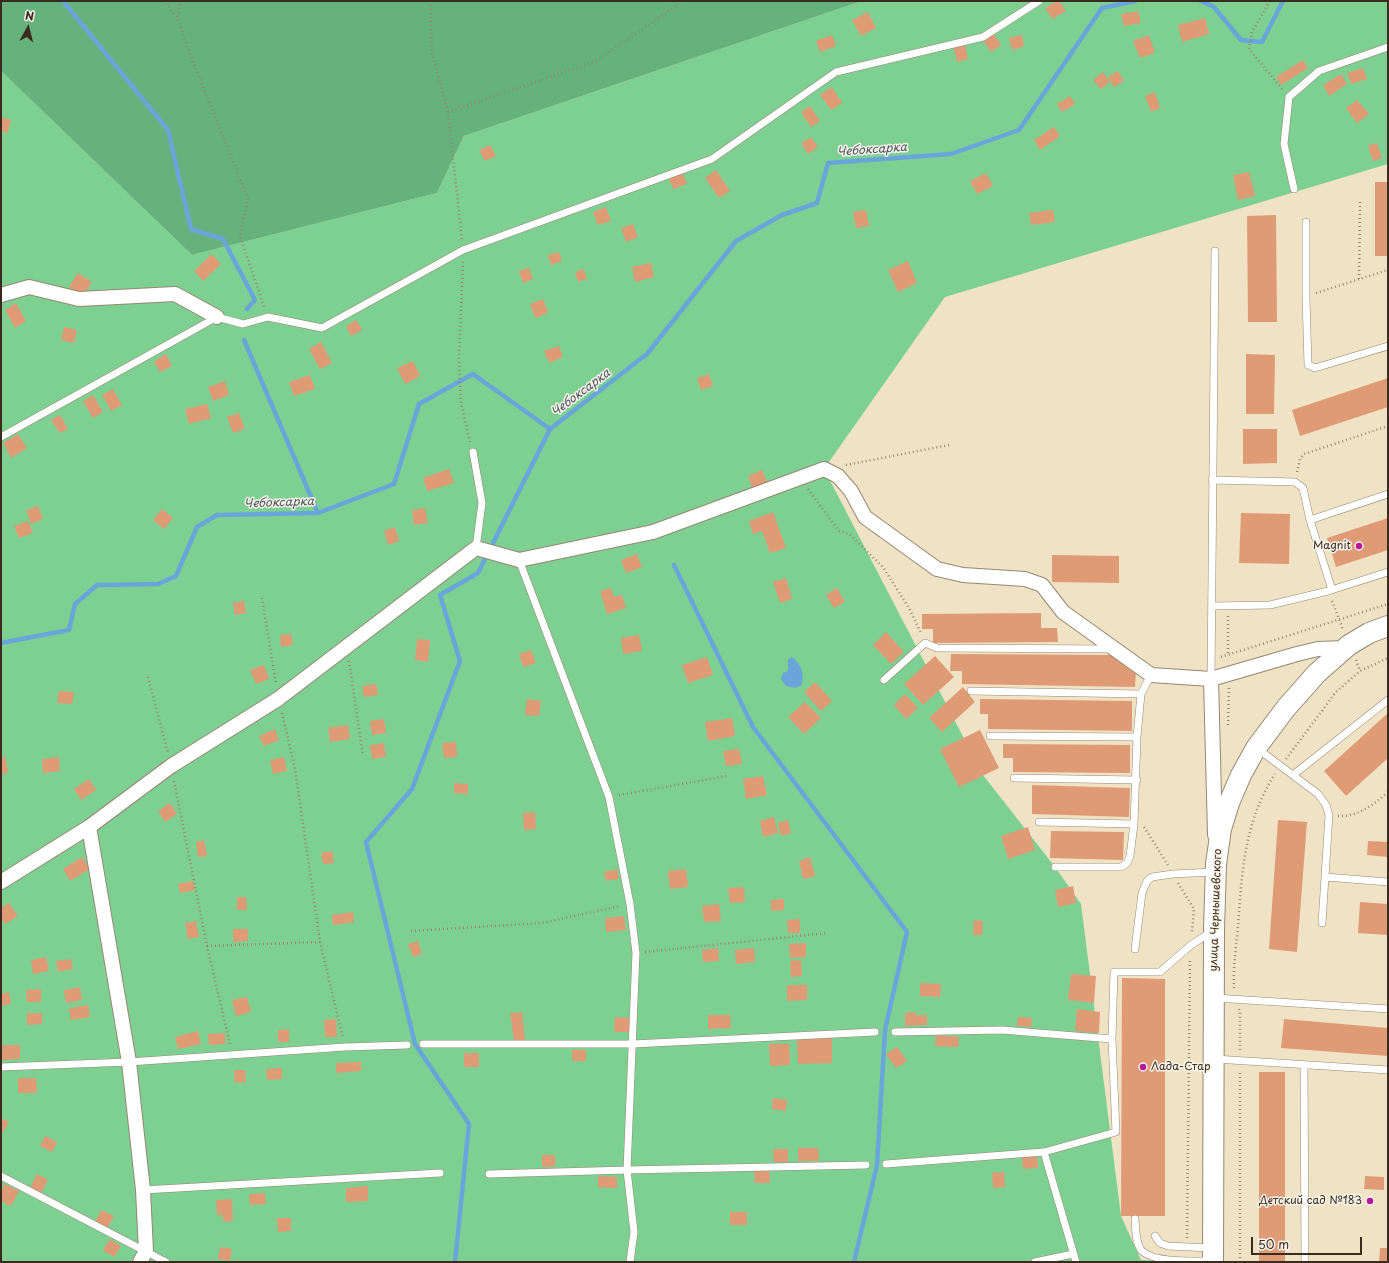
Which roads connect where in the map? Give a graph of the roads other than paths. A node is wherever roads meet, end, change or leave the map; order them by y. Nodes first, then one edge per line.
1 (1038, 1) edge
2 (1388, 47) edge
3 (1294, 188) dead end
4 (1306, 222) dead end
5 (1215, 251) dead end
6 (1, 295) edge
7 (217, 317) junction
8 (1388, 346) edge
9 (1, 437) edge
10 (473, 452) road end
11 (1212, 480) junction
12 (1388, 494) edge
13 (1310, 520) junction
14 (476, 548) junction
15 (519, 560) junction
16 (1388, 572) edge
17 (1330, 590) junction
18 (1213, 606) junction
19 (1388, 626) edge
20 (1348, 646) junction
21 (1116, 649) junction
22 (1151, 675) junction
23 (1211, 679) junction
24 (884, 680) dead end
25 (971, 691) dead end
26 (1141, 694) junction
27 (1388, 700) edge
28 (990, 736) dead end
29 (1137, 738) junction
30 (1256, 748) junction
31 (1293, 775) junction
32 (1014, 778) dead end
33 (1137, 780) junction
34 (1039, 822) dead end
35 (1134, 824) junction
36 (88, 827) junction
37 (1055, 867) dead end
38 (1216, 868) junction
39 (1325, 877) junction
40 (1, 882) edge
41 (1388, 882) edge
42 (1322, 923) dead end
43 (1214, 930) junction
44 (1135, 949) dead end
45 (1213, 998) junction
46 (1388, 1009) edge
47 (875, 1032) dead end
48 (895, 1032) dead end
49 (1112, 1039) junction
50 (423, 1044) dead end
51 (633, 1044) junction
52 (407, 1045) dead end
53 (1213, 1059) junction
54 (129, 1062) junction
55 (1304, 1065) junction
56 (1, 1067) edge
57 (1388, 1070) edge
58 (1044, 1152) junction
59 (886, 1164) dead end
60 (866, 1165) dead end
61 (627, 1170) junction
62 (440, 1173) dead end
63 (489, 1174) dead end
64 (1, 1176) edge
65 (142, 1190) junction
66 (1135, 1219) dead end
67 (1155, 1236) dead end
68 (1073, 1254) junction
69 (143, 1256) edge
70 (1213, 1257) edge
71 (166, 1262) edge
72 (630, 1262) edge
73 (1035, 1262) edge
74 (1076, 1262) edge
75 (1305, 1262) edge

1 - 7 lane
2 - 3 lane
4 - 8 lane
5 - 11 lane
6 - 7 street
7 - 9 lane
10 - 14 lane
11 - 13 lane
11 - 18 lane
12 - 13 lane
13 - 17 lane
14 - 15 street
14 - 36 street
15 - 21 street
15 - 51 lane
16 - 17 lane
17 - 18 lane
18 - 23 lane
19 - 20 street, улица Чернышевского
20 - 23 street
20 - 30 street, улица Чернышевского
21 - 22 street
21 - 24 lane
22 - 23 street
22 - 26 lane
23 - 38 street
25 - 26 lane
26 - 29 lane
27 - 31 lane
28 - 29 lane
29 - 33 lane
30 - 31 lane
30 - 38 street, улица Чернышевского
31 - 39 lane
32 - 33 lane
33 - 35 lane
34 - 35 lane
35 - 37 lane
36 - 40 street
36 - 54 street
38 - 43 street, улица Чернышевского
38 - 44 lane
39 - 41 lane
39 - 42 lane
43 - 45 street, улица Чернышевского
43 - 49 lane
45 - 46 lane
45 - 53 street, улица Чернышевского
47 - 51 lane
48 - 49 lane
49 - 58 lane
50 - 51 lane
51 - 61 lane
52 - 54 lane
53 - 55 lane
53 - 70 street, улица Чернышевского
54 - 56 lane
54 - 65 street
55 - 57 lane
55 - 75 lane
58 - 59 lane
58 - 68 lane
60 - 61 lane
61 - 63 lane
61 - 72 lane
62 - 65 lane
64 - 69 lane
65 - 69 street
66 - 70 lane
67 - 70 lane
68 - 73 lane
68 - 74 lane
69 - 71 lane

